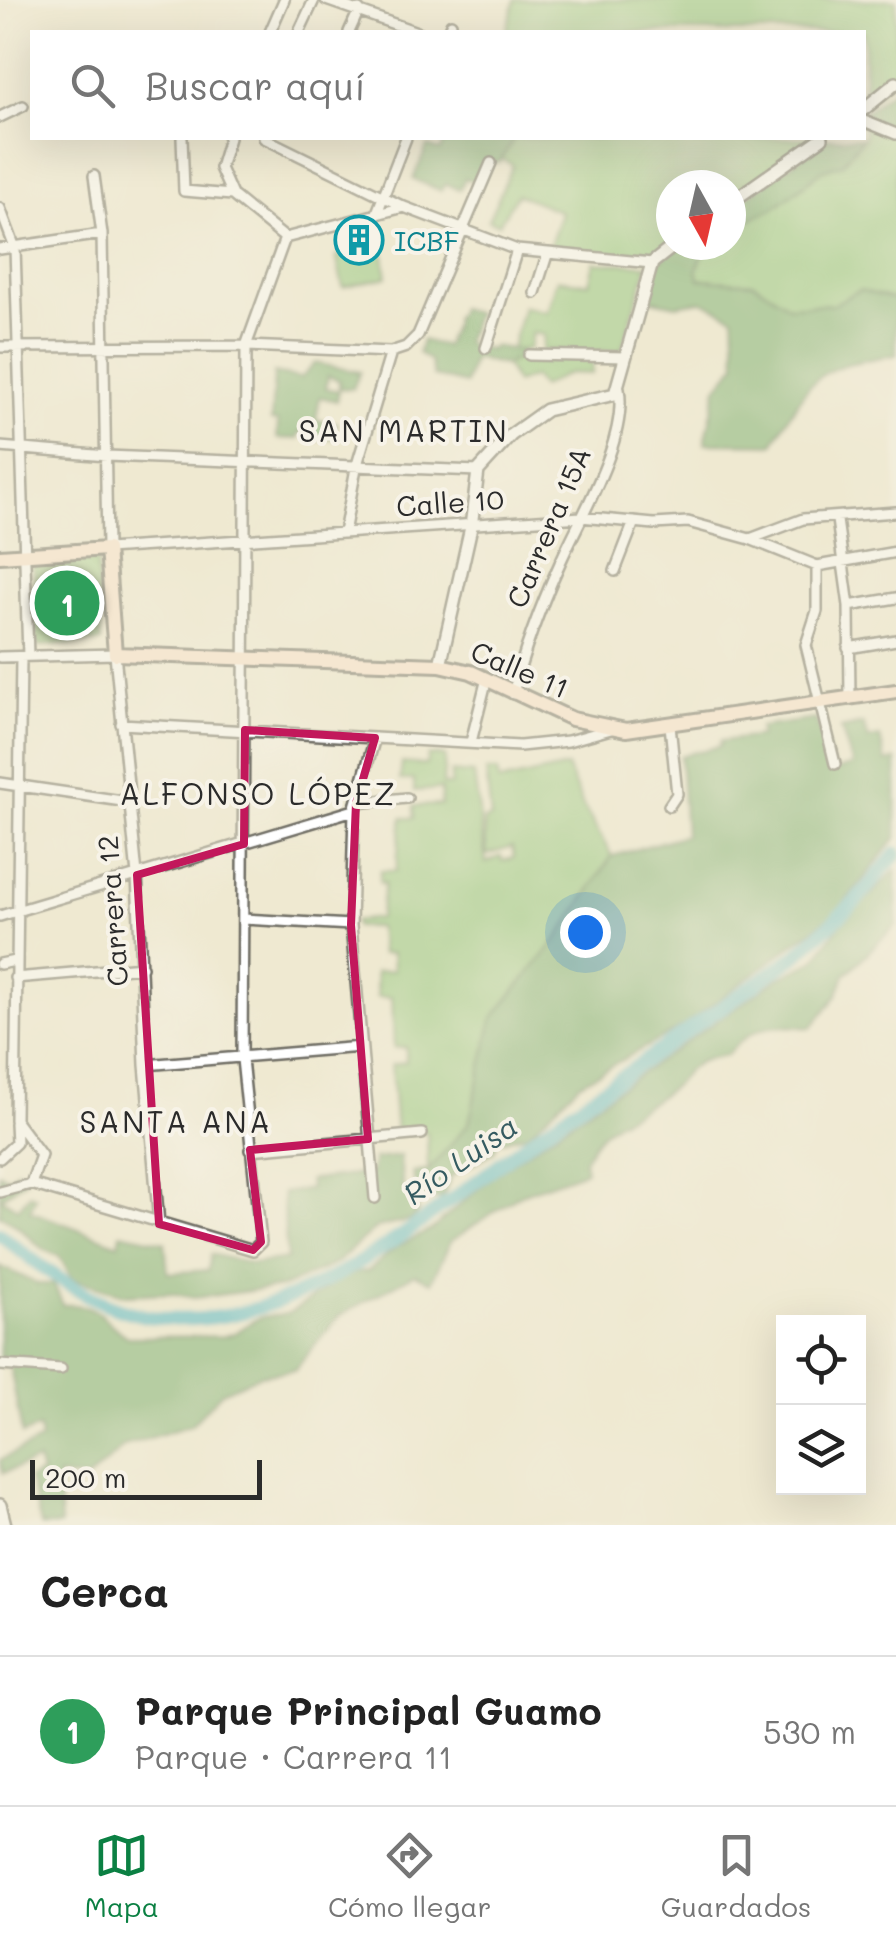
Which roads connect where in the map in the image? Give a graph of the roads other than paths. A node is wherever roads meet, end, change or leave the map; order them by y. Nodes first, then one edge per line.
1 (284, 0) edge
2 (314, 0) edge
3 (326, 0) edge
4 (359, 10) junction
5 (271, 30) edge
6 (301, 30) edge
7 (350, 30) edge
8 (401, 30) edge
9 (896, 83) edge
10 (23, 106) dead end
11 (866, 107) edge
12 (0, 117) edge
13 (866, 122) edge
14 (896, 134) edge
15 (182, 140) edge
16 (229, 140) edge
17 (268, 140) edge
18 (405, 140) edge
19 (819, 140) edge
20 (491, 164) dead end
21 (94, 176) dead end
22 (746, 191) edge
23 (232, 194) junction
24 (383, 195) junction
25 (0, 208) edge
26 (404, 208) junction
27 (375, 218) junction
28 (460, 231) junction
29 (102, 234) junction
30 (285, 238) junction
31 (15, 248) junction
32 (0, 249) edge
33 (517, 250) junction
34 (547, 255) junction
35 (656, 260) edge
36 (652, 263) junction
37 (535, 293) dead end
38 (18, 346) junction
39 (246, 346) junction
40 (0, 347) edge
41 (486, 348) dead end
42 (104, 349) junction
43 (392, 352) junction
44 (529, 355) dead end
45 (626, 357) junction
46 (619, 389) junction
47 (0, 447) edge
48 (18, 448) junction
49 (106, 456) junction
50 (246, 462) junction
51 (356, 468) junction
52 (478, 471) junction
53 (896, 512) edge
54 (581, 517) junction
55 (838, 520) junction
56 (634, 522) junction
57 (471, 528) junction
58 (344, 534) junction
59 (750, 539) junction
60 (248, 540) junction
61 (107, 549) junction
62 (896, 552) edge
63 (22, 555) junction
64 (0, 556) edge
65 (842, 562) junction
66 (816, 566) junction
67 (615, 571) dead end
68 (896, 598) edge
69 (850, 606) junction
70 (896, 640) edge
71 (848, 648) junction
72 (114, 654) junction
73 (25, 656) junction
74 (0, 657) edge
75 (244, 658) junction
76 (440, 665) junction
77 (487, 678) junction
78 (896, 692) edge
79 (513, 694) junction
80 (850, 699) junction
81 (817, 704) junction
82 (121, 724) junction
83 (670, 724) junction
84 (615, 728) junction
85 (245, 730) junction
86 (375, 738) junction
87 (471, 742) junction
88 (835, 764) dead end
89 (0, 782) edge
90 (20, 786) junction
91 (407, 798) dead end
92 (130, 802) junction
93 (355, 806) junction
94 (669, 806) dead end
95 (244, 844) junction
96 (138, 875) junction
97 (18, 910) junction
98 (0, 916) edge
99 (243, 919) junction
100 (350, 925) junction
101 (15, 961) junction
102 (0, 964) edge
103 (142, 967) junction
104 (15, 978) junction
105 (360, 1047) junction
106 (242, 1058) junction
107 (145, 1065) junction
108 (15, 1120) junction
109 (422, 1134) dead end
110 (368, 1138) junction
111 (250, 1150) junction
112 (0, 1158) edge
113 (30, 1184) junction
114 (0, 1192) edge
115 (374, 1198) dead end
116 (158, 1224) junction
117 (0, 1365) edge
118 (60, 1369) dead end
119 (0, 1505) edge
120 (5, 1525) edge

1 - 5 street
2 - 6 street
3 - 4 street
4 - 7 street
4 - 8 street
9 - 11 street
10 - 12 street
13 - 14 street
15 - 23 street
16 - 23 street
17 - 24 street
18 - 24 street
19 - 22 street
20 - 28 street
21 - 29 street, Carrera 12
23 - 30 street
24 - 26 street
24 - 27 street
25 - 31 street
26 - 27 street
26 - 28 street
27 - 30 street
28 - 33 street
28 - 43 street
29 - 31 street
29 - 42 street, Carrera 12
30 - 39 street
31 - 32 street
31 - 38 street
33 - 34 street
33 - 41 street
34 - 36 street
34 - 37 street
35 - 36 street
36 - 45 street, Carrera 15A
38 - 40 street
38 - 42 street
38 - 48 street
39 - 42 street
39 - 43 street
39 - 50 street
42 - 49 street, Carrera 12
43 - 51 street
44 - 45 street
45 - 46 street, Carrera 15A
46 - 52 street
46 - 54 street, Carrera 15A
47 - 48 street
48 - 49 street
48 - 63 street
49 - 50 street
49 - 61 street, Carrera 12
50 - 51 street
50 - 60 street
51 - 52 street
51 - 58 street
52 - 57 street
53 - 55 street
54 - 56 street, Calle 10
54 - 57 street, Calle 10
54 - 79 street, Carrera 15A
55 - 59 street
55 - 65 street
56 - 59 street, Calle 10
56 - 67 street
57 - 58 street, Calle 10
57 - 76 street
58 - 60 street, Calle 10
59 - 66 street, Calle 10
60 - 61 street, Calle 10
60 - 75 street
61 - 63 main road, Calle 10
61 - 72 main road, Carrera 12
62 - 65 street
63 - 64 main road, Calle 10
63 - 73 street
65 - 66 street
65 - 69 street
66 - 81 street
68 - 69 street
69 - 71 street
70 - 71 street
71 - 80 street
72 - 73 street, Calle 11
72 - 75 main road, Calle 11
72 - 82 street, Carrera 12
73 - 74 street, Calle 11
73 - 90 street
75 - 76 main road, Calle 11
75 - 85 street
76 - 77 main road, Calle 11
77 - 79 main road, Calle 11
77 - 87 street
78 - 80 main road, Calle 11
79 - 84 main road, Calle 11
80 - 81 main road, Calle 11
81 - 83 main road, Calle 11
81 - 88 street
82 - 85 street
82 - 92 street, Carrera 12
83 - 84 main road, Calle 11
83 - 94 street
84 - 87 street
85 - 86 street
85 - 95 street
86 - 87 street
86 - 93 street
89 - 90 street
90 - 92 street
90 - 97 street
91 - 93 street
92 - 96 street, Carrera 12
93 - 95 street
93 - 100 street
95 - 96 street
95 - 99 street
96 - 97 street
96 - 103 street, Carrera 12
97 - 98 street
97 - 101 street
99 - 100 street
99 - 106 street
100 - 105 street
101 - 102 street
101 - 104 street
103 - 104 street
103 - 107 street, Carrera 12
104 - 108 street
105 - 106 street
105 - 110 street
106 - 107 street
106 - 111 street
107 - 116 street, Carrera 12
108 - 112 street
108 - 113 street
109 - 110 street
110 - 111 street
110 - 115 street
111 - 116 street
113 - 114 street
113 - 116 street
117 - 118 street
119 - 120 street

